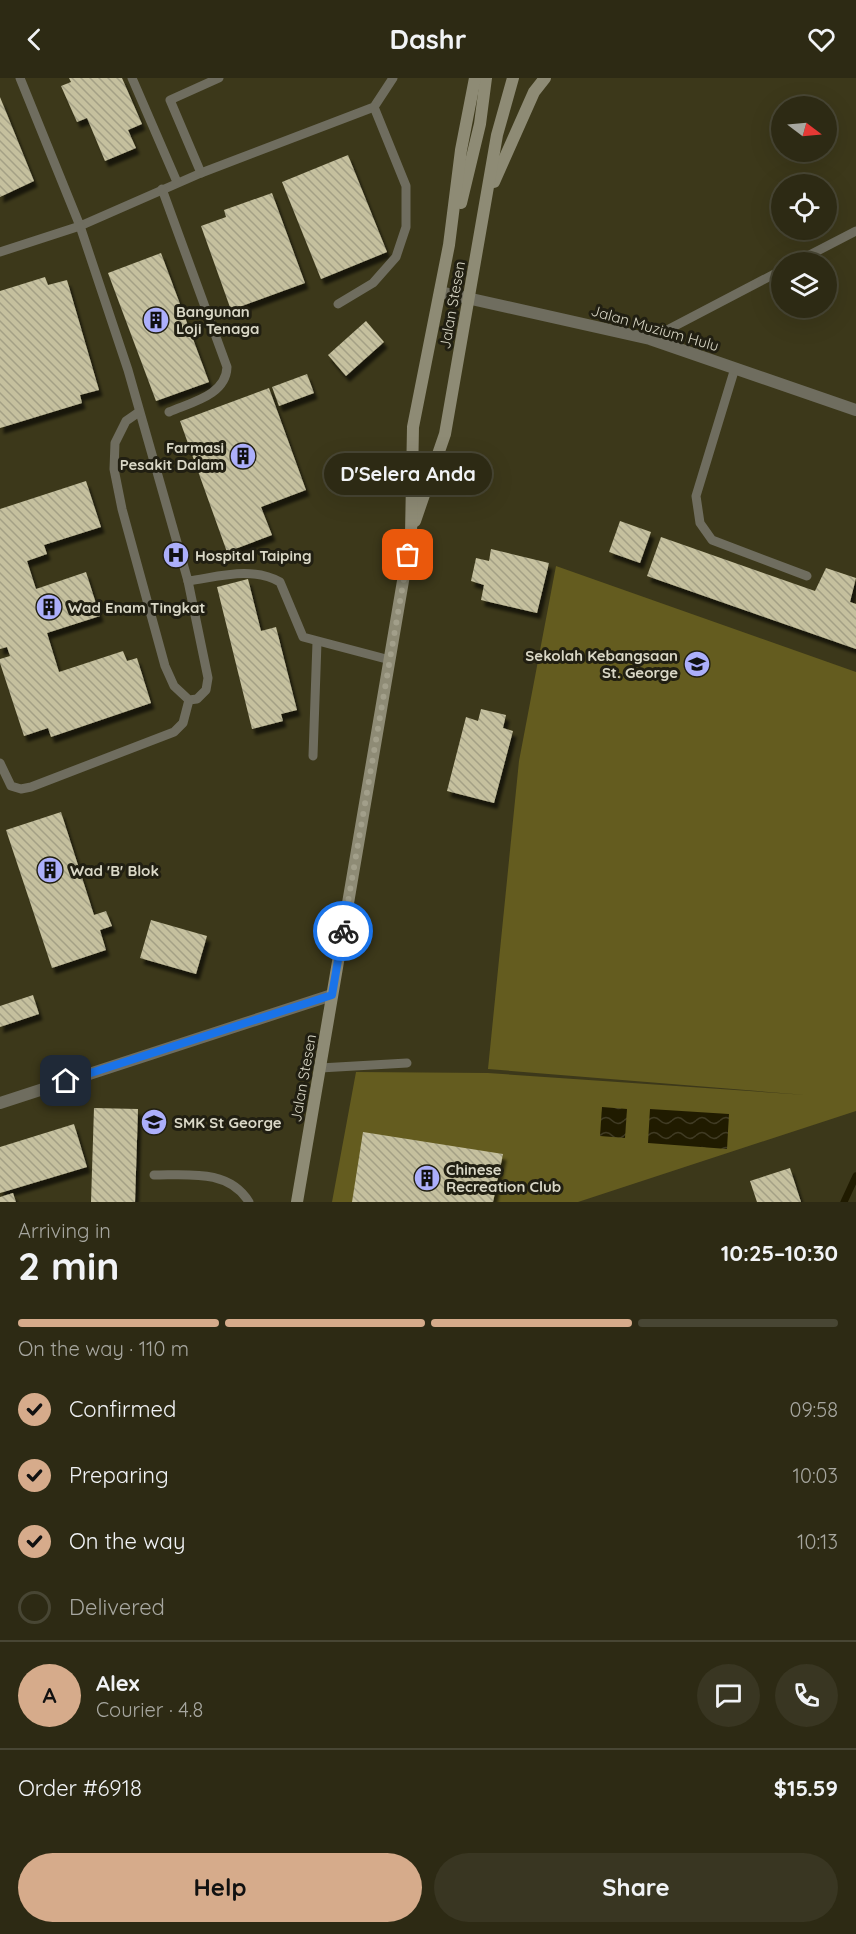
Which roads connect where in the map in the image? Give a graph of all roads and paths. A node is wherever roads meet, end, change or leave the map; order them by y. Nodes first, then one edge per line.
1 (20, 78) edge
2 (132, 78) edge
3 (219, 78) edge
4 (393, 78) edge
5 (475, 78) edge
6 (486, 78) edge
7 (513, 78) edge
8 (545, 78) edge
9 (374, 108) junction
10 (201, 173) junction
11 (177, 182) junction
12 (162, 189) junction
13 (487, 200) junction
14 (80, 226) junction
15 (856, 231) edge
16 (449, 244) junction
17 (0, 252) edge
18 (815, 252) edge
19 (771, 276) edge
20 (440, 292) junction
21 (468, 298) junction
22 (338, 304) dead end
23 (650, 339) junction
24 (735, 368) junction
25 (856, 410) edge
26 (139, 412) junction
27 (170, 412) dead end
28 (411, 534) junction
29 (807, 576) dead end
30 (188, 581) junction
31 (317, 642) junction
32 (390, 660) junction
33 (189, 700) junction
34 (313, 756) dead end
35 (0, 763) edge
36 (332, 995) junction
37 (407, 1063) dead end
38 (320, 1068) junction
39 (0, 1103) edge
40 (154, 1175) dead end
41 (249, 1202) edge
42 (297, 1202) edge

1 - 14 lane
2 - 11 lane
3 - 10 lane
4 - 9 lane
5 - 16 main road, Jalan Stesen
6 - 16 main road
7 - 13 main road, Jalan Stesen
8 - 13 main road
9 - 10 lane
9 - 22 lane
10 - 11 lane
11 - 12 lane
12 - 14 lane
12 - 27 lane
13 - 21 main road, Jalan Stesen
14 - 17 lane
14 - 26 lane
15 - 18 lane
16 - 20 main road, Jalan Stesen
19 - 23 lane
20 - 21 street, Jalan Muzium Hulu
20 - 28 main road, Jalan Stesen
21 - 23 street, Jalan Muzium Hulu
21 - 28 main road, Jalan Stesen
23 - 24 street, Jalan Muzium Hulu
24 - 25 street, Jalan Muzium Hulu
24 - 29 lane
26 - 30 lane
26 - 33 lane
28 - 32 main road, Jalan Stesen
30 - 31 lane
30 - 33 lane
31 - 32 lane
31 - 34 lane
32 - 36 main road, Jalan Stesen
33 - 35 lane
36 - 38 main road, Jalan Stesen
36 - 39 street
37 - 38 lane
38 - 42 main road, Jalan Stesen
40 - 41 lane

